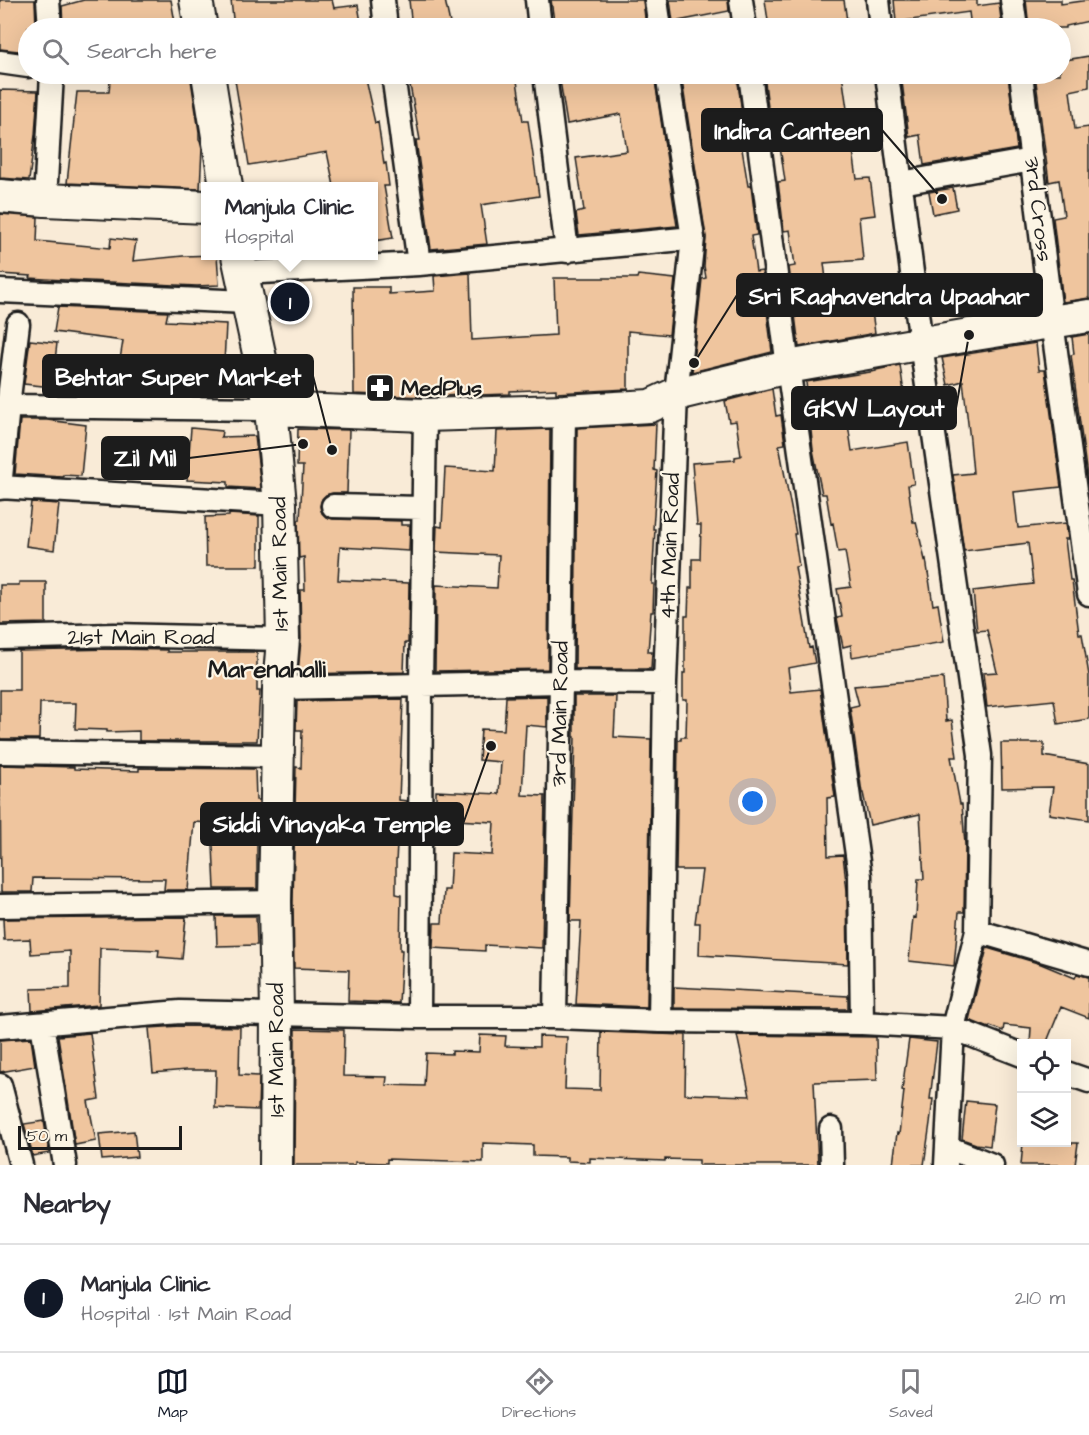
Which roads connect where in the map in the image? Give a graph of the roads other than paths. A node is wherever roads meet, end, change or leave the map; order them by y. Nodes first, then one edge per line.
1 (48, 0) edge
2 (196, 0) edge
3 (382, 0) edge
4 (537, 0) edge
5 (656, 0) edge
6 (741, 0) edge
7 (878, 0) edge
8 (1012, 0) edge
9 (49, 18) edge
10 (199, 18) edge
11 (385, 18) edge
12 (539, 18) edge
13 (659, 18) edge
14 (744, 18) edge
15 (880, 18) edge
16 (1015, 18) edge
17 (0, 62) edge
18 (18, 65) edge
19 (51, 84) edge
20 (210, 84) edge
21 (394, 84) edge
22 (546, 84) edge
23 (669, 84) edge
24 (751, 84) edge
25 (888, 84) edge
26 (1022, 84) edge
27 (1032, 160) junction
28 (225, 182) edge
29 (901, 183) junction
30 (0, 196) edge
31 (45, 200) junction
32 (201, 207) edge
33 (693, 238) junction
34 (567, 251) junction
35 (418, 264) junction
36 (243, 277) edge
37 (0, 291) edge
38 (1089, 316) edge
39 (1052, 322) junction
40 (18, 324) dead end
41 (921, 344) junction
42 (788, 367) junction
43 (676, 394) junction
44 (8, 405) junction
45 (271, 409) junction
46 (564, 411) junction
47 (425, 415) junction
48 (0, 487) edge
49 (280, 504) junction
50 (333, 506) dead end
51 (423, 508) junction
52 (1089, 594) edge
53 (0, 638) edge
54 (283, 639) junction
55 (561, 682) junction
56 (665, 683) junction
57 (421, 685) junction
58 (279, 688) junction
59 (0, 752) edge
60 (278, 756) junction
61 (275, 902) junction
62 (0, 906) edge
63 (977, 932) junction
64 (1089, 964) edge
65 (277, 1013) junction
66 (419, 1017) junction
67 (555, 1017) junction
68 (660, 1021) junction
69 (862, 1023) junction
70 (42, 1024) junction
71 (0, 1027) edge
72 (952, 1028) junction
73 (1017, 1053) edge
74 (1071, 1075) edge
75 (1089, 1081) edge
76 (0, 1086) edge
77 (831, 1129) dead end
78 (947, 1156) edge
79 (21, 1165) edge
80 (64, 1165) edge
81 (276, 1165) edge
82 (832, 1165) edge
83 (992, 1165) edge

1 - 9 street
2 - 10 street
3 - 11 street
4 - 12 street
5 - 13 street
6 - 14 street
7 - 15 street
8 - 16 street
17 - 18 street
19 - 31 street
20 - 28 street
21 - 35 street
22 - 34 street
23 - 33 street, 4th Main Road
24 - 42 street
25 - 29 street
26 - 27 street, 3rd Cross
27 - 29 street
27 - 39 street, 3rd Cross
29 - 41 street
30 - 31 street
31 - 32 street
33 - 34 street
33 - 43 street, 4th Main Road
34 - 35 street
35 - 36 street
36 - 37 street
36 - 45 street, 1st Main Road
38 - 39 street
39 - 41 street
39 - 52 street, 3rd Cross
40 - 44 street
41 - 42 street
41 - 63 street
42 - 43 street
42 - 69 street
43 - 46 street
43 - 56 street, 4th Main Road
44 - 45 street
44 - 48 street
45 - 47 street
45 - 49 street, 1st Main Road
46 - 47 street
46 - 55 street, 3rd Main Road
47 - 51 street
48 - 49 street
49 - 54 street, 1st Main Road
50 - 51 street
51 - 57 street
53 - 54 street, 21st Main Road
54 - 58 street, 1st Main Road
55 - 56 street
55 - 57 street
55 - 67 street, 3rd Main Road
56 - 68 street, 4th Main Road
57 - 58 street
57 - 66 street
58 - 60 street, 1st Main Road
59 - 60 street
60 - 61 street, 1st Main Road
61 - 62 street
61 - 65 street, 1st Main Road
63 - 64 street
63 - 72 street
65 - 66 street
65 - 70 street
65 - 81 street, 1st Main Road
66 - 67 street
67 - 68 street
68 - 69 street
69 - 72 street
70 - 71 street
70 - 80 street
72 - 73 street
72 - 78 street
74 - 75 street
76 - 79 street
77 - 82 street
78 - 83 street

